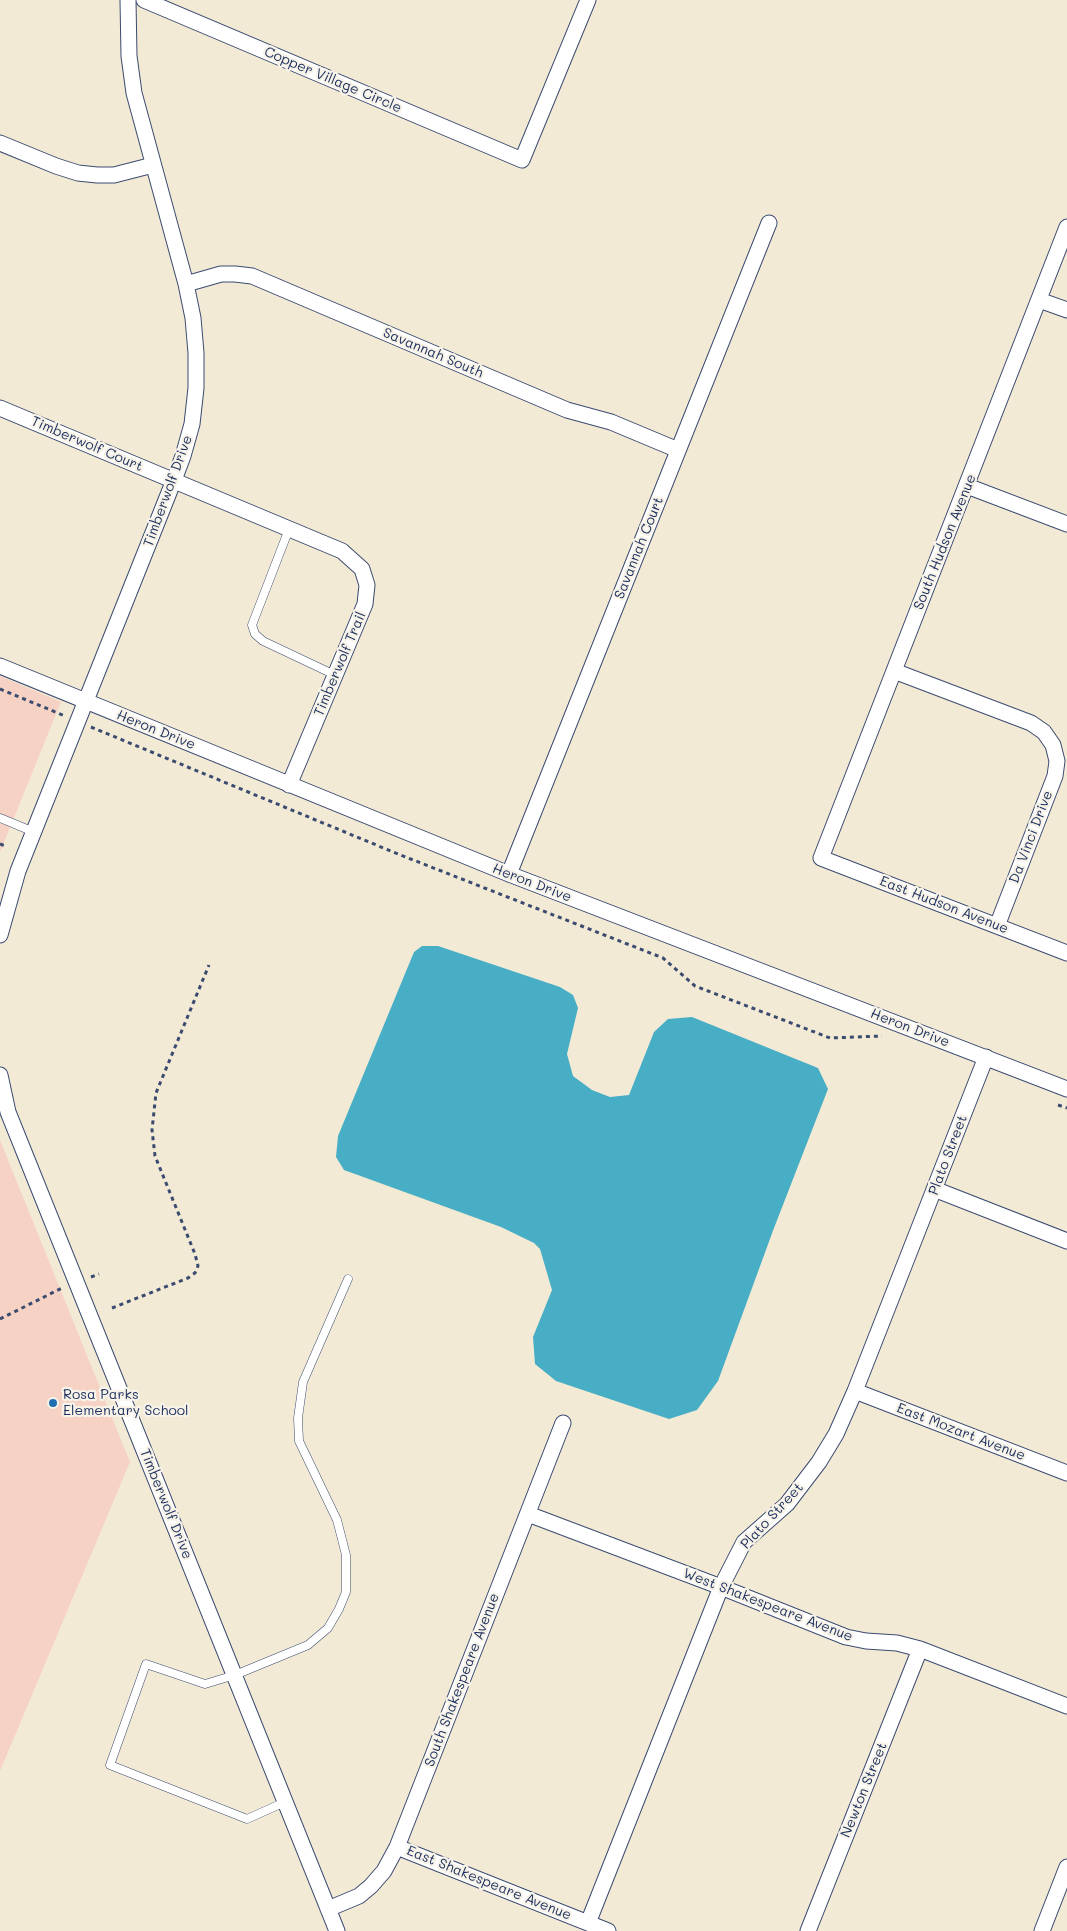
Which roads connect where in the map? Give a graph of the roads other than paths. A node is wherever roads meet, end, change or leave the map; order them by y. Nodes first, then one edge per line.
1 (128, 0) edge
2 (144, 0) edge
3 (588, 0) edge
4 (0, 143) edge
5 (153, 165) junction
6 (769, 223) dead end
7 (1067, 227) edge
8 (186, 284) junction
9 (1039, 300) junction
10 (1067, 310) edge
11 (0, 408) edge
12 (678, 450) junction
13 (174, 480) junction
14 (967, 486) junction
15 (1067, 524) edge
16 (289, 529) junction
17 (0, 666) edge
18 (894, 672) junction
19 (335, 675) junction
20 (85, 702) junction
21 (289, 785) junction
22 (0, 818) edge
23 (34, 832) junction
24 (821, 858) joint
25 (509, 874) junction
26 (996, 926) junction
27 (0, 935) edge
28 (1067, 953) edge
29 (986, 1057) junction
30 (0, 1075) edge
31 (1067, 1089) edge
32 (934, 1189) junction
33 (1067, 1241) edge
34 (348, 1279) dead end
35 (855, 1391) junction
36 (563, 1423) dead end
37 (1067, 1474) edge
38 (528, 1514) junction
39 (721, 1586) junction
40 (920, 1648) junction
41 (235, 1675) junction
42 (1067, 1706) edge
43 (286, 1802) junction
44 (397, 1847) junction
45 (1067, 1867) edge
46 (328, 1909) junction
47 (588, 1923) junction
48 (338, 1931) edge
49 (608, 1931) edge
50 (808, 1931) edge
51 (1042, 1931) edge

1 - 5 street, Timberwolf Drive
2 - 3 street, Copper Village Circle
4 - 5 street
5 - 8 street, Timberwolf Drive
6 - 12 street, Savannah Court
7 - 9 street, South Hudson Avenue
8 - 12 street, Savannah South
8 - 13 street, Timberwolf Drive
9 - 10 street
9 - 14 street, South Hudson Avenue
11 - 13 street, Timberwolf Court
12 - 25 street, Savannah Court
13 - 16 street, Timberwolf Trail
13 - 20 street, Timberwolf Drive
14 - 15 street
14 - 18 street, South Hudson Avenue
16 - 19 street, Timberwolf Trail
16 - 19 lane
17 - 20 street, Heron Drive
18 - 24 street, South Hudson Avenue
18 - 26 street, Da Vinci Drive
19 - 21 street, Timberwolf Trail
20 - 21 street, Heron Drive
20 - 23 street, Timberwolf Drive
21 - 25 street, Heron Drive
22 - 23 lane
23 - 27 street, Timberwolf Drive
24 - 26 street, East Hudson Avenue
25 - 29 street, Heron Drive
26 - 28 street, East Hudson Avenue
29 - 31 street, Heron Drive
29 - 32 street, Plato Street
30 - 41 street, Timberwolf Drive
32 - 33 street
32 - 35 street, Plato Street
34 - 41 lane
35 - 37 street, East Mozart Avenue
35 - 39 street, Plato Street
36 - 38 street, South Shakespeare Avenue
38 - 39 street, West Shakespeare Avenue
38 - 44 street, South Shakespeare Avenue
39 - 40 street, West Shakespeare Avenue
39 - 47 street, Plato Street
40 - 42 street, West Shakespeare Avenue
40 - 50 street, Newton Street
41 - 43 street, Timberwolf Drive
41 - 43 lane
43 - 46 street, Timberwolf Drive
44 - 46 street, South Shakespeare Avenue
44 - 47 street, East Shakespeare Avenue
45 - 51 street
46 - 48 street, Timberwolf Drive
47 - 49 street, East Shakespeare Avenue

